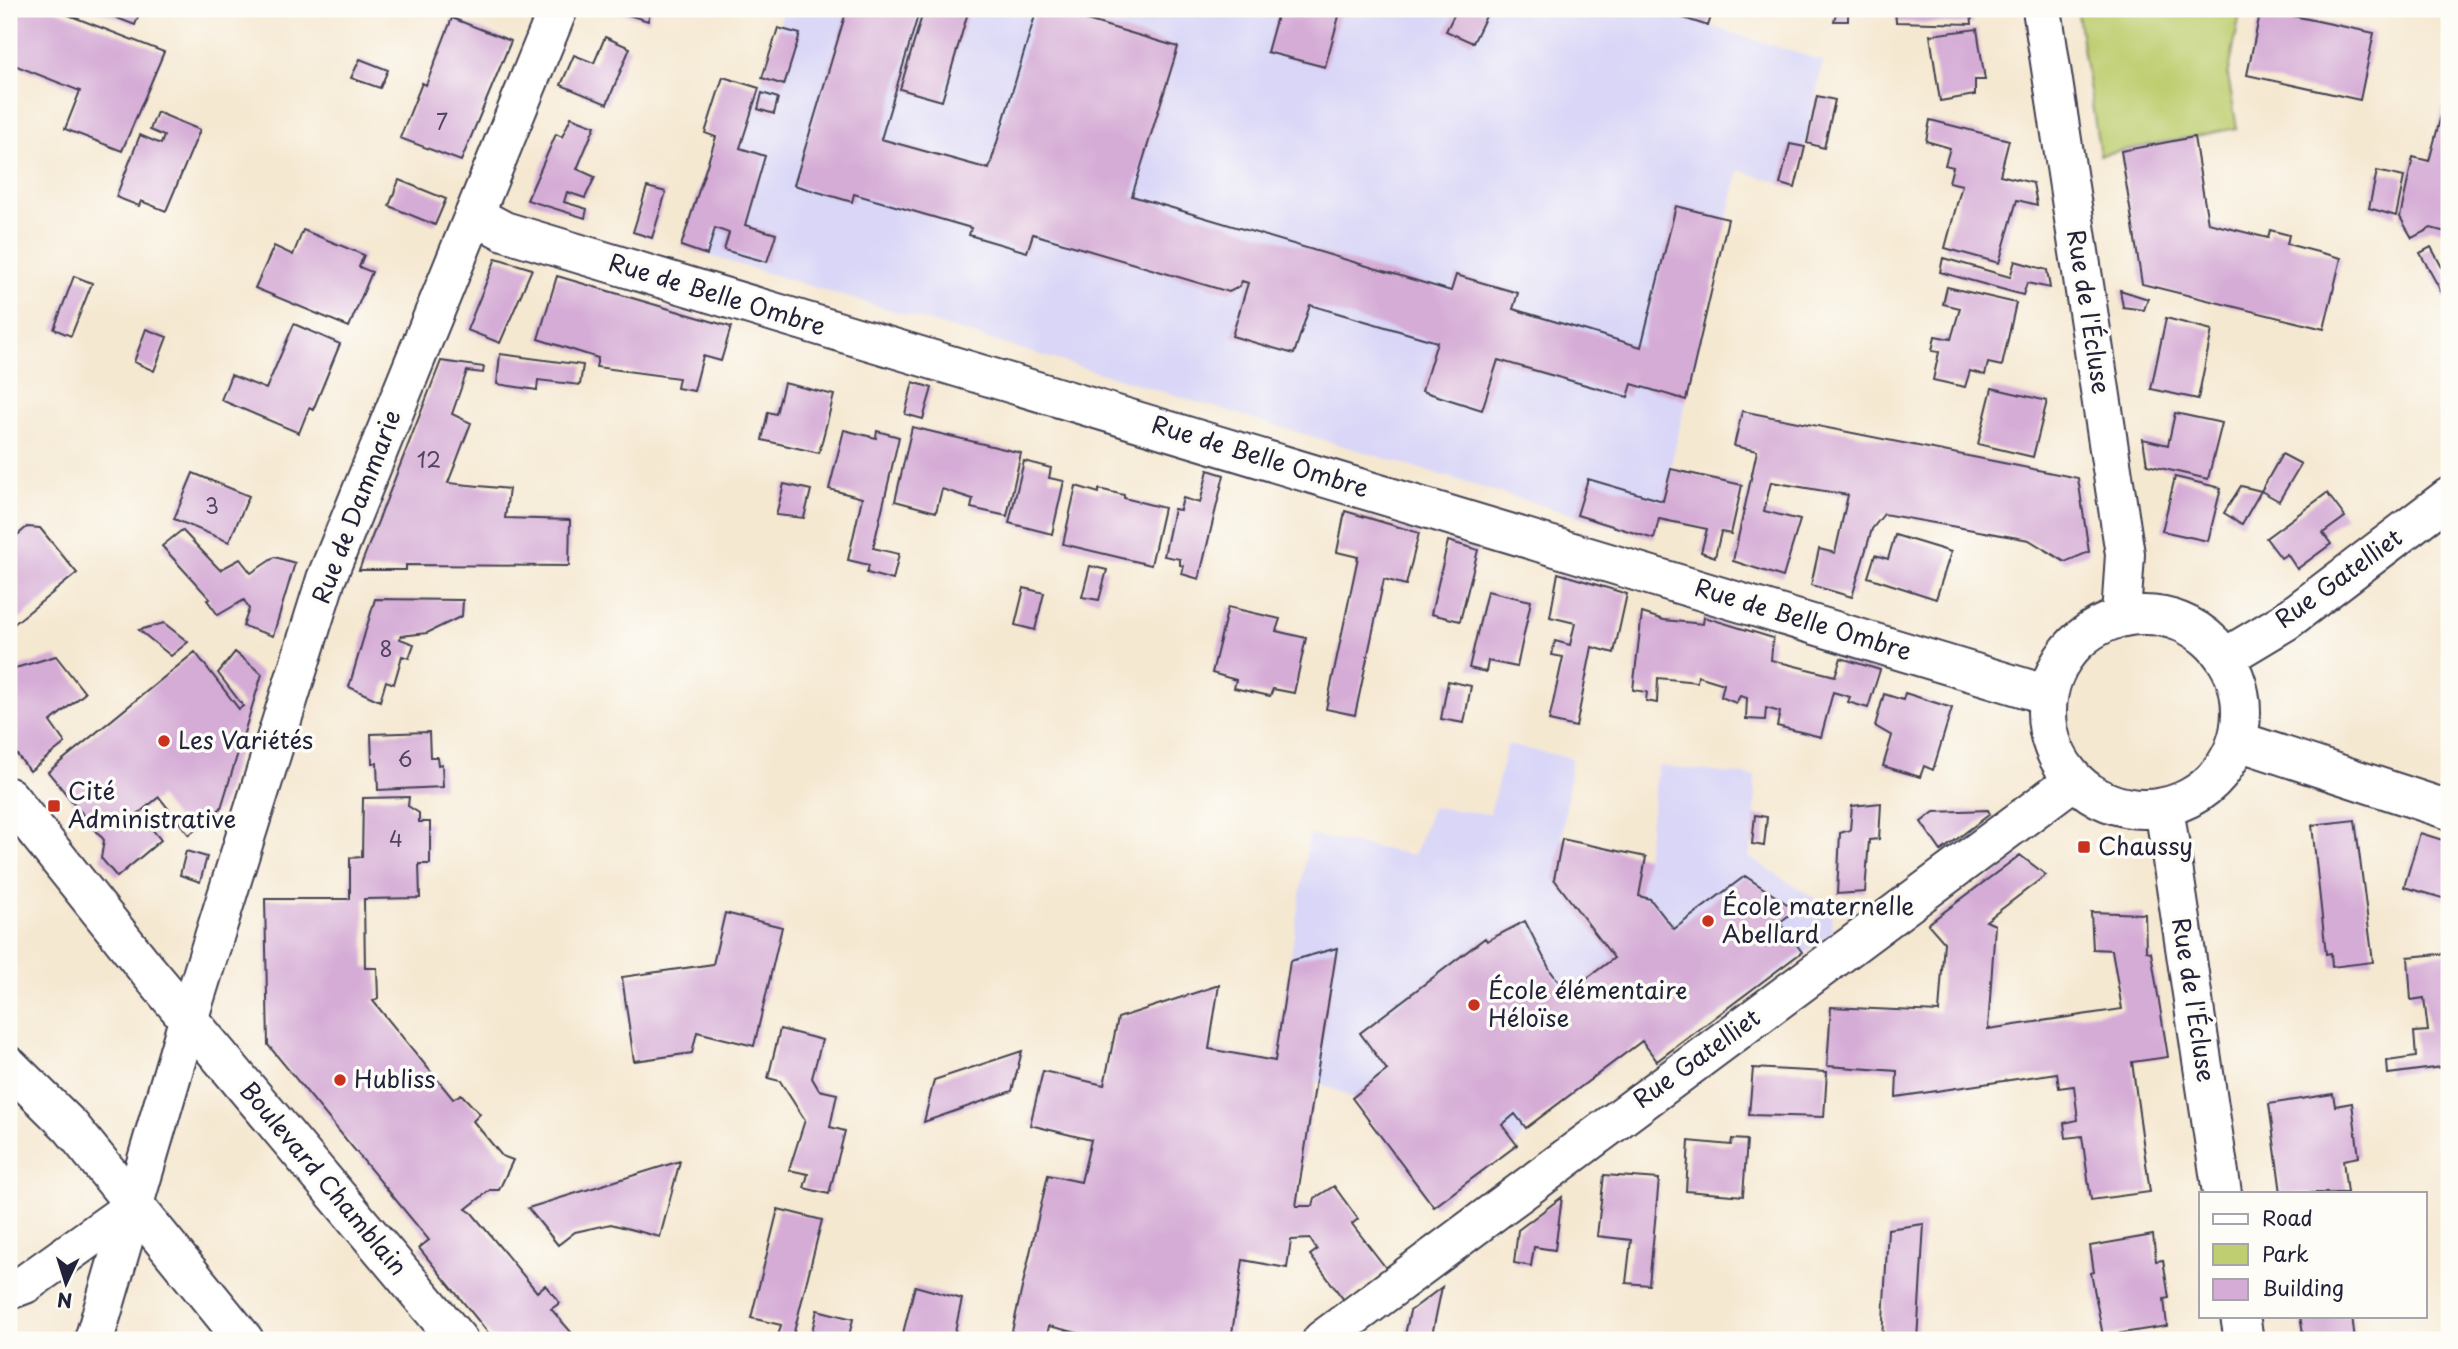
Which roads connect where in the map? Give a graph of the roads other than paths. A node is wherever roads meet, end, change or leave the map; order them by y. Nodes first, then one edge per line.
1 (558, 9) edge
2 (2042, 9) edge
3 (474, 215) junction
4 (2449, 497) edge
5 (2121, 616) junction
6 (2226, 657) junction
7 (2048, 695) junction
8 (2238, 741) junction
9 (2074, 780) junction
10 (9, 797) edge
11 (2164, 807) junction
12 (2449, 810) edge
13 (189, 1017) junction
14 (9, 1066) edge
15 (2222, 1192) edge
16 (134, 1206) junction
17 (9, 1290) edge
18 (2240, 1318) edge
19 (94, 1340) edge
20 (244, 1340) edge
21 (458, 1340) edge
22 (1322, 1340) edge
23 (2244, 1340) edge

1 - 3 street, Rue de Dammarie
2 - 5 street, Rue de l'Écluse
3 - 7 street, Rue de Belle Ombre
3 - 13 street, Rue de Dammarie
4 - 6 street, Rue Gatelliet
5 - 6 street
5 - 7 street
6 - 8 street
7 - 9 street
8 - 11 street
8 - 12 street
9 - 11 street
9 - 22 street, Rue Gatelliet
10 - 13 street, Boulevard Chamblain
11 - 15 street, Rue de l'Écluse
13 - 16 street
13 - 21 street, Boulevard Chamblain
14 - 16 street
16 - 17 street
16 - 19 street
16 - 20 street
18 - 23 street

